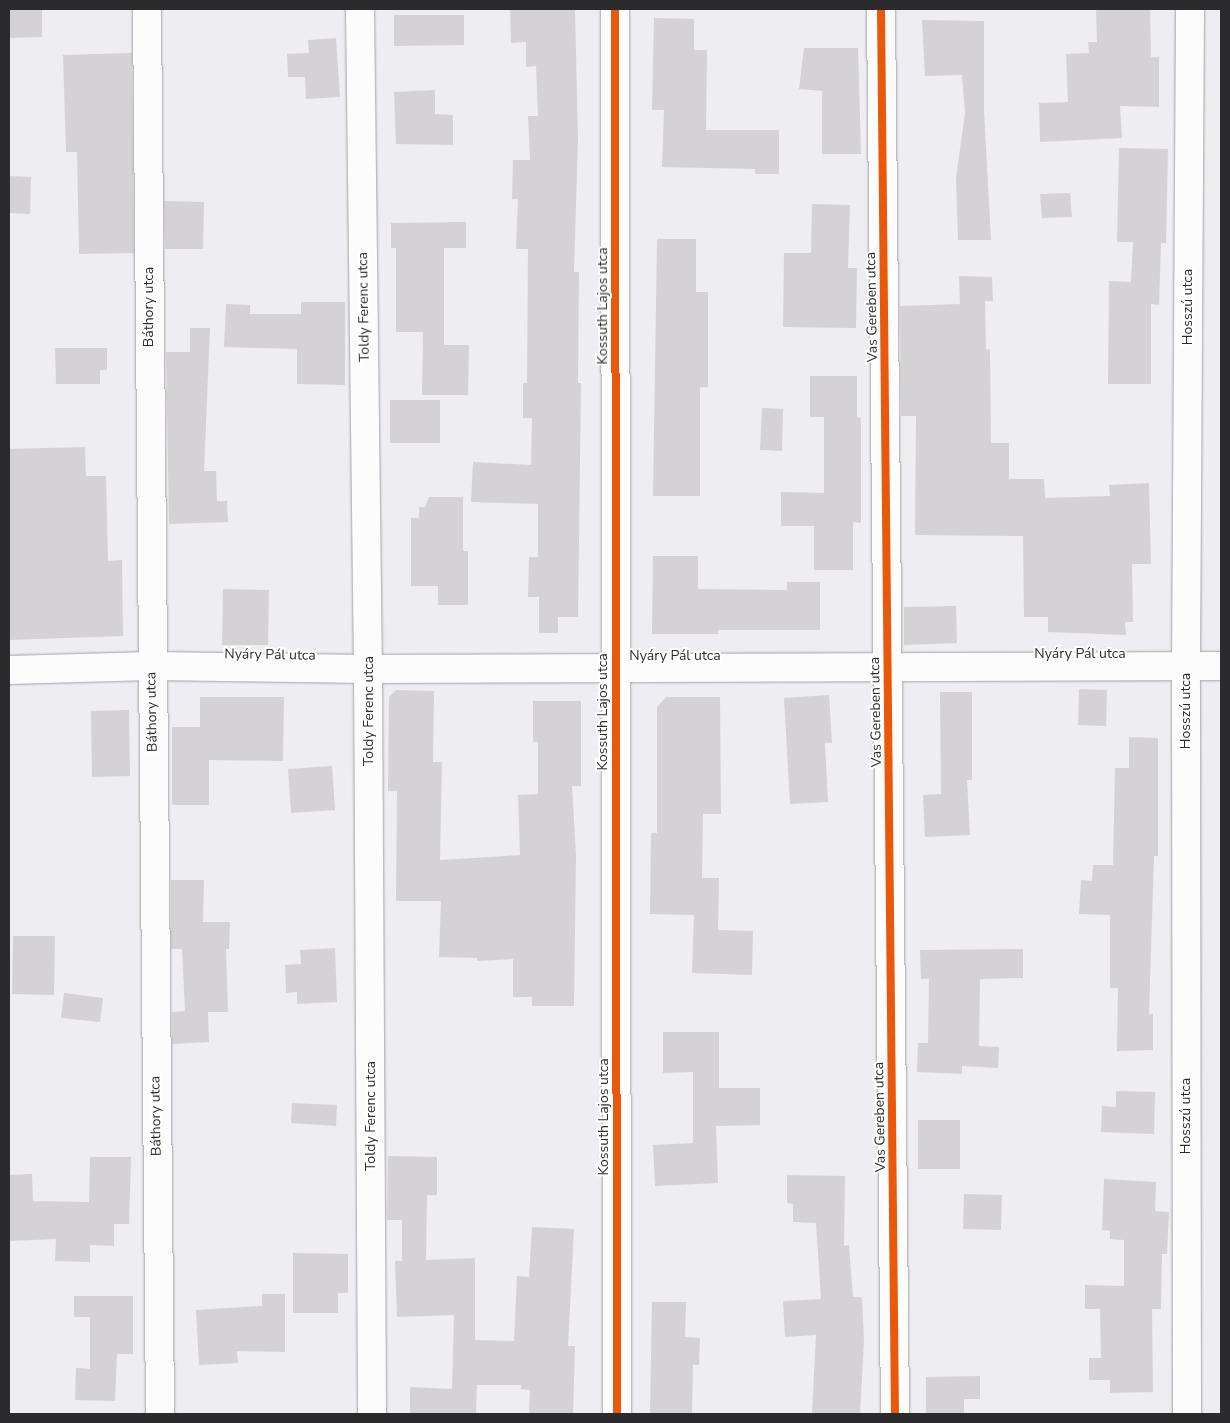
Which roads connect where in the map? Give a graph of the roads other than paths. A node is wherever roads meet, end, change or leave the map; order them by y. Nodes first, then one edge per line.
1 (147, 9) edge
2 (360, 9) edge
3 (615, 9) edge
4 (881, 9) edge
5 (1190, 9) edge
6 (152, 666) junction
7 (1186, 666) junction
8 (1221, 666) edge
9 (888, 667) junction
10 (615, 668) junction
11 (368, 669) junction
12 (9, 670) edge
13 (160, 1414) edge
14 (372, 1414) edge
15 (617, 1414) edge
16 (895, 1414) edge
17 (1187, 1414) edge

1 - 6 street, Báthory utca
2 - 11 street, Toldy Ferenc utca
3 - 10 street, Kossuth Lajos utca
4 - 9 street, Vas Gereben utca
5 - 7 street, Hosszú utca
6 - 11 street, Nyáry Pál utca
6 - 12 street, Nyáry Pál utca
6 - 13 street, Báthory utca
7 - 8 street, Nyáry Pál utca
7 - 9 street, Nyáry Pál utca
7 - 17 street, Hosszú utca
9 - 10 street, Nyáry Pál utca
9 - 16 street, Vas Gereben utca
10 - 11 street, Nyáry Pál utca
10 - 15 street, Kossuth Lajos utca
11 - 14 street, Toldy Ferenc utca

